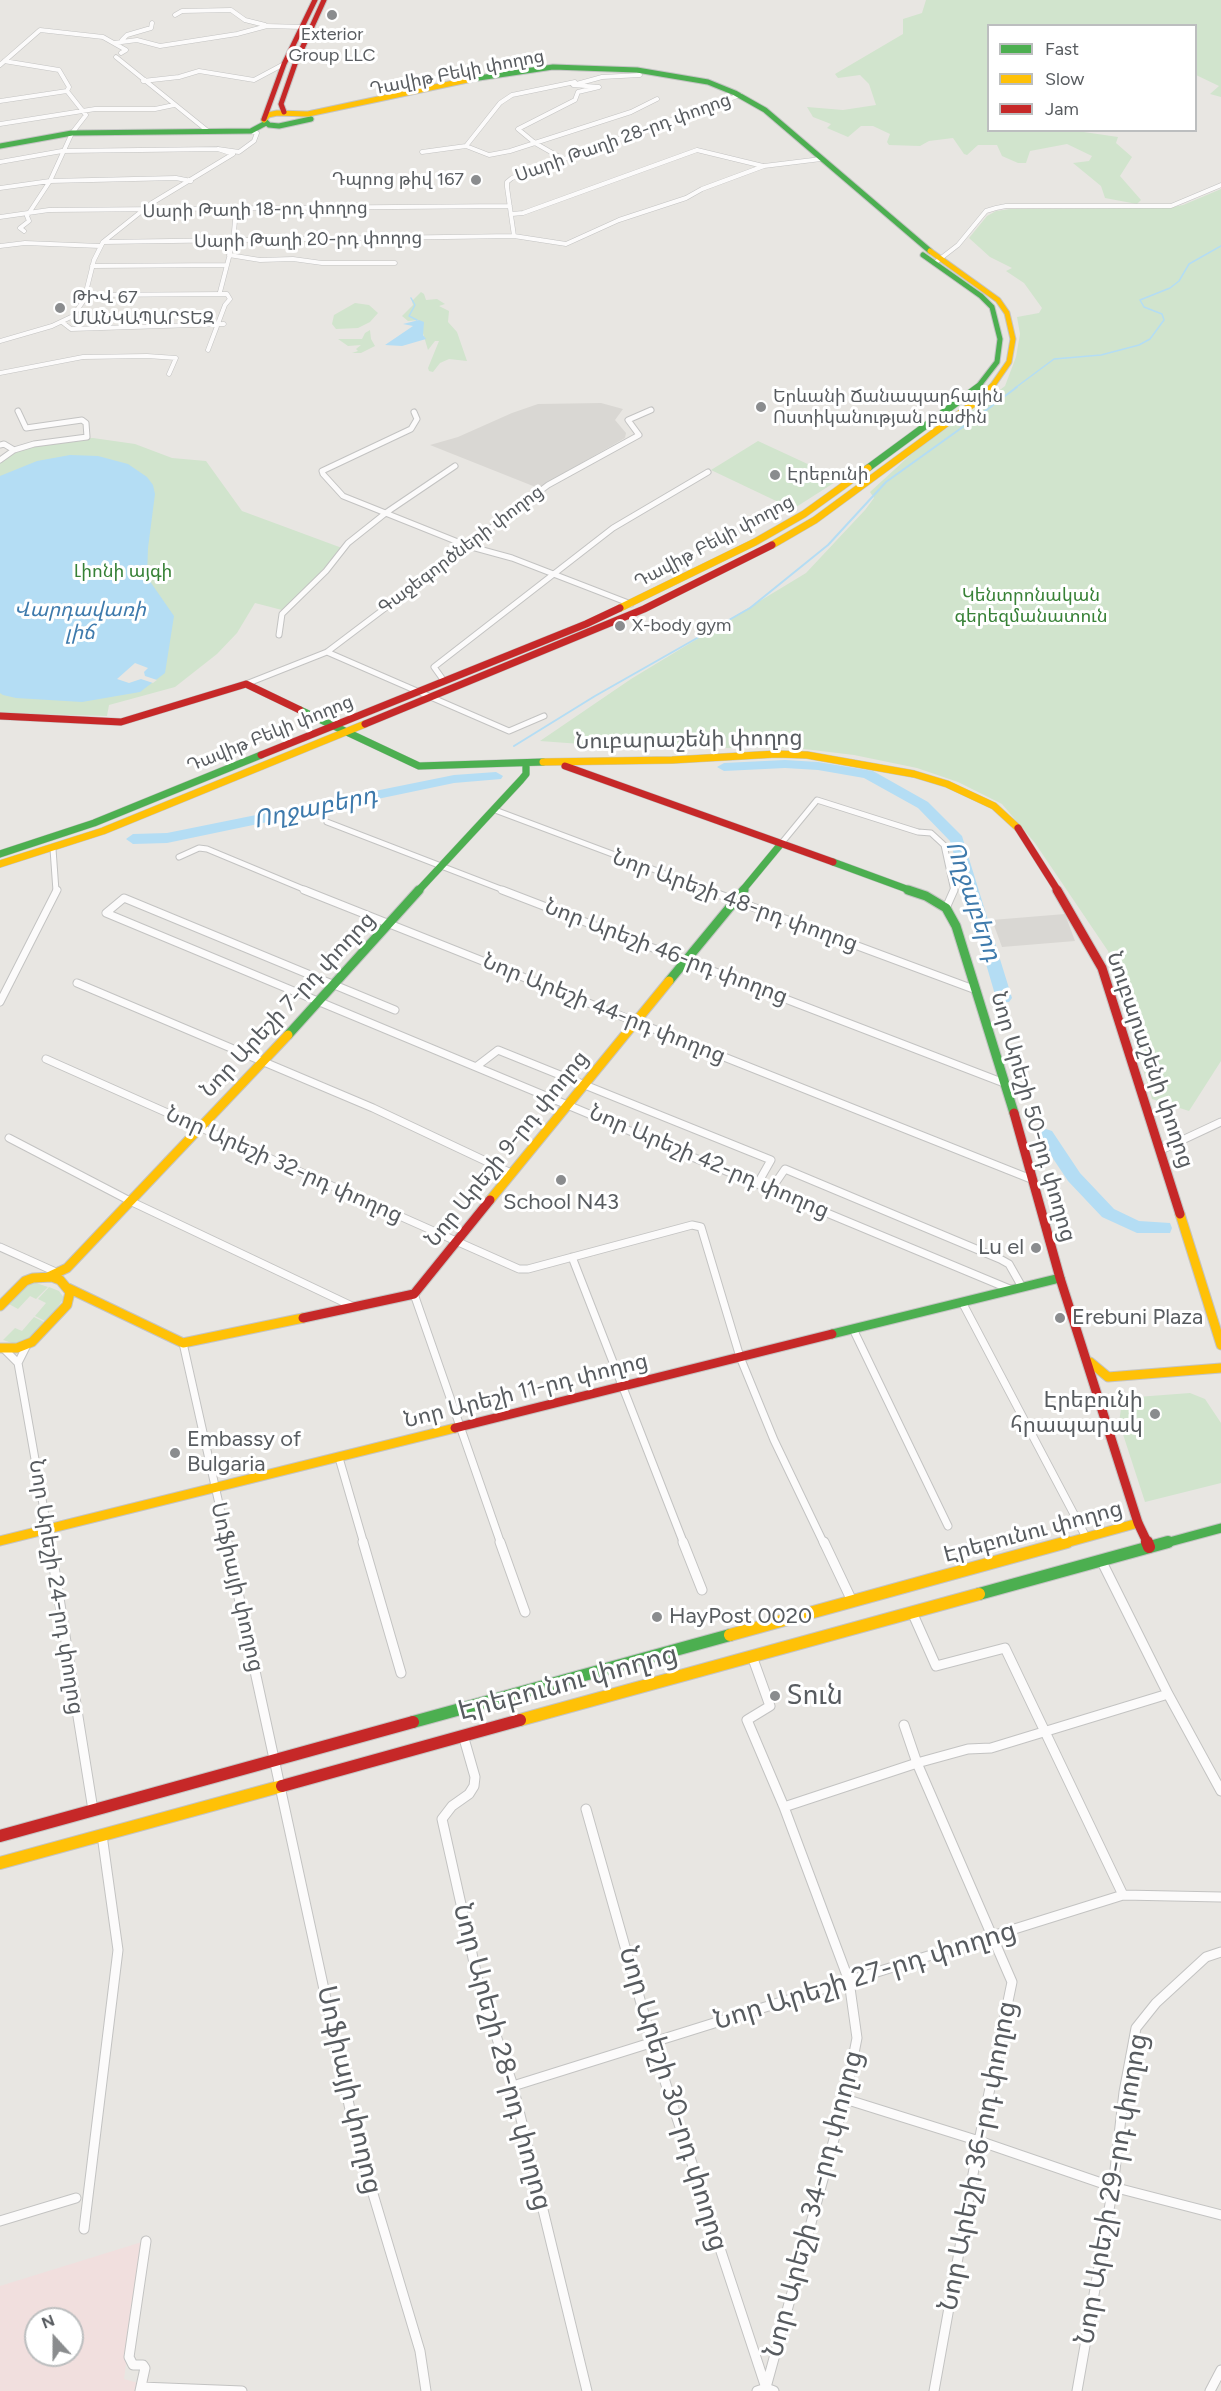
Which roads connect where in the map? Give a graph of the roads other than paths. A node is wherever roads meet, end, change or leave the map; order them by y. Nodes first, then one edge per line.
1 (315, 0) edge
2 (324, 0) edge
3 (176, 15) dead end
4 (152, 23) dead end
5 (267, 26) junction
6 (303, 27) junction
7 (122, 41) junction
8 (114, 43) junction
9 (122, 53) dead end
10 (116, 57) dead end
11 (2, 63) edge
12 (284, 64) junction
13 (640, 75) junction
14 (143, 81) junction
15 (581, 81) junction
16 (67, 91) junction
17 (736, 96) junction
18 (657, 99) dead end
19 (0, 101) edge
20 (174, 105) junction
21 (85, 111) junction
22 (284, 112) junction
23 (295, 119) junction
24 (265, 122) junction
25 (0, 124) edge
26 (251, 131) junction
27 (209, 132) junction
28 (72, 133) junction
29 (535, 143) junction
30 (0, 146) edge
31 (466, 146) junction
32 (218, 149) junction
33 (62, 151) junction
34 (422, 152) dead end
35 (563, 159) junction
36 (816, 160) junction
37 (0, 162) edge
38 (764, 166) junction
39 (50, 181) junction
40 (191, 181) junction
41 (1221, 185) edge
42 (0, 188) edge
43 (510, 206) junction
44 (237, 210) junction
45 (142, 211) junction
46 (32, 212) junction
47 (512, 214) junction
48 (0, 217) edge
49 (24, 231) dead end
50 (514, 236) junction
51 (233, 242) junction
52 (101, 244) junction
53 (0, 246) edge
54 (229, 255) junction
55 (937, 262) junction
56 (395, 263) dead end
57 (227, 265) junction
58 (93, 266) junction
59 (220, 292) junction
60 (85, 295) junction
61 (62, 322) junction
62 (221, 324) junction
63 (0, 341) edge
64 (208, 350) dead end
65 (0, 373) edge
66 (169, 374) dead end
67 (651, 410) dead end
68 (18, 411) dead end
69 (414, 412) dead end
70 (0, 445) edge
71 (14, 450) junction
72 (0, 460) edge
73 (456, 466) dead end
74 (708, 472) dead end
75 (387, 513) junction
76 (468, 546) junction
77 (555, 574) junction
78 (631, 604) junction
79 (279, 635) dead end
80 (327, 652) junction
81 (444, 681) junction
82 (246, 684) junction
83 (419, 691) junction
84 (432, 697) junction
85 (0, 716) edge
86 (544, 716) dead end
87 (334, 725) junction
88 (348, 732) junction
89 (554, 762) junction
90 (609, 762) junction
91 (526, 763) junction
92 (596, 776) junction
93 (495, 810) junction
94 (327, 822) dead end
95 (780, 845) junction
96 (53, 849) junction
97 (0, 854) edge
98 (179, 857) dead end
99 (0, 864) edge
100 (441, 865) junction
101 (734, 902) junction
102 (946, 908) junction
103 (390, 923) junction
104 (686, 960) junction
105 (77, 982) dead end
106 (336, 984) junction
107 (976, 990) junction
108 (1, 1000) edge
109 (320, 1002) junction
110 (395, 1010) dead end
111 (636, 1022) junction
112 (46, 1059) dead end
113 (265, 1060) junction
114 (477, 1066) junction
115 (1004, 1083) junction
116 (585, 1084) junction
117 (569, 1104) junction
118 (1221, 1122) edge
119 (200, 1129) junction
120 (9, 1138) dead end
121 (1161, 1150) junction
122 (511, 1173) junction
123 (1030, 1179) junction
124 (758, 1183) junction
125 (772, 1188) junction
126 (130, 1201) junction
127 (457, 1242) junction
128 (0, 1247) edge
129 (572, 1257) junction
130 (62, 1270) junction
131 (48, 1277) junction
132 (1060, 1278) junction
133 (66, 1285) junction
134 (1017, 1288) junction
135 (414, 1294) junction
136 (86, 1297) junction
137 (68, 1302) junction
138 (962, 1302) junction
139 (0, 1306) edge
140 (354, 1307) junction
141 (853, 1329) junction
142 (183, 1343) junction
143 (27, 1345) junction
144 (1221, 1345) edge
145 (2, 1348) edge
146 (740, 1357) junction
147 (1089, 1360) junction
148 (18, 1363) junction
149 (1221, 1368) edge
150 (1108, 1377) junction
151 (622, 1386) junction
152 (1099, 1395) junction
153 (459, 1428) junction
154 (339, 1458) junction
155 (215, 1488) junction
156 (1138, 1523) junction
157 (948, 1526) dead end
158 (1221, 1528) edge
159 (48, 1529) junction
160 (1086, 1538) junction
161 (0, 1541) edge
162 (1149, 1547) junction
163 (1101, 1560) junction
164 (702, 1590) dead end
165 (852, 1602) junction
166 (525, 1612) dead end
167 (912, 1612) junction
168 (752, 1656) junction
169 (401, 1673) dead end
170 (1168, 1694) junction
171 (903, 1725) dead end
172 (1044, 1731) junction
173 (464, 1735) junction
174 (276, 1760) junction
175 (917, 1763) junction
176 (281, 1785) junction
177 (1221, 1791) edge
178 (784, 1807) junction
179 (586, 1809) dead end
180 (93, 1810) junction
181 (102, 1835) junction
182 (0, 1836) edge
183 (0, 1863) edge
184 (1123, 1895) junction
185 (1221, 1897) edge
186 (992, 1936) junction
187 (1221, 1953) edge
188 (849, 1982) junction
189 (652, 2042) junction
190 (513, 2086) junction
191 (845, 2098) junction
192 (979, 2141) junction
193 (1113, 2187) junction
194 (76, 2198) dead end
195 (1221, 2215) edge
196 (0, 2222) edge
197 (84, 2229) dead end
198 (146, 2241) dead end
199 (1221, 2370) edge
200 (141, 2389) edge
201 (765, 2390) edge
202 (242, 2391) edge
203 (426, 2391) edge
204 (587, 2391) edge
205 (933, 2391) edge
206 (1077, 2391) edge
207 (1210, 2391) edge

1 - 6 main road
2 - 22 main road
3 - 5 street
4 - 7 street
5 - 6 street
5 - 7 street
6 - 12 main road
7 - 8 street
8 - 9 street
8 - 11 street
10 - 14 street
11 - 16 street
12 - 14 street
12 - 24 main road
13 - 15 street
13 - 17 main road, Դավիթ Բեկի փողոց
13 - 23 main road, Դավիթ Բեկի փողոց
14 - 20 street
15 - 29 street
15 - 31 street
16 - 19 street
16 - 21 street
17 - 23 main road, Դավիթ Բեկի փողոց
17 - 35 street, Սարի Թաղի 28-րդ փողոց
17 - 36 main road, Դավիթ Բեկի փողոց
18 - 29 street
20 - 21 street
20 - 27 street
21 - 25 street
21 - 28 street
22 - 23 main road, Դավիթ Բեկի փողոց
22 - 24 main road
23 - 24 main road, Դավիթ Բեկի փողոց
24 - 26 main road
26 - 27 main road
26 - 32 street
27 - 28 main road
28 - 30 main road
28 - 33 street
29 - 31 street
29 - 35 street
31 - 34 street
32 - 33 street
32 - 40 street
33 - 37 street
33 - 39 street
35 - 43 street, Սարի Թաղի 28-րդ փողոց
36 - 38 street
36 - 55 main road, Դավիթ Բեկի փողոց
38 - 47 street
38 - 50 street, Սարի Թաղի 20-րդ փողոց
39 - 40 street
39 - 42 street
39 - 46 street
40 - 45 street
41 - 55 street
43 - 44 street, Սարի Թաղի 18-րդ փողոց
43 - 47 street
44 - 45 street, Սարի Թաղի 18-րդ փողոց
44 - 51 street
45 - 46 street, Սարի Թաղի 18-րդ փողոց
45 - 52 street
46 - 48 street, Սարի Թաղի 18-րդ փողոց
46 - 49 street
47 - 50 street
50 - 51 street, Սարի Թաղի 20-րդ փողոց
51 - 52 street, Սարի Թաղի 20-րդ փողոց
51 - 54 street
52 - 53 street, Սարի Թաղի 20-րդ փողոց
52 - 58 street
54 - 56 street
54 - 57 street
55 - 78 main road, Դավիթ Բեկի փողոց
55 - 84 main road, Դավիթ Բեկի փողոց
57 - 58 street
57 - 59 street
58 - 60 street
59 - 60 street
59 - 62 street
60 - 61 street
61 - 62 street
61 - 63 street
62 - 64 street
65 - 66 street
67 - 76 street, Գաջեգործների փողոց
68 - 71 street
69 - 75 street
70 - 71 street
71 - 72 street
73 - 75 street
74 - 77 street
75 - 76 street
75 - 79 street
76 - 77 street
76 - 80 street, Գաջեգործների փողոց
77 - 78 street
77 - 81 street
78 - 81 main road, Դավիթ Բեկի փողոց
80 - 82 street, Գաջեգործների փողոց
80 - 83 street
81 - 83 main road, Դավիթ Բեկի փողոց
82 - 85 main road
82 - 87 main road, Նուբարաշենի փողոց
83 - 84 street
83 - 87 main road, Դավիթ Բեկի փողոց
84 - 86 street
84 - 88 main road, Դավիթ Բեկի փողոց
87 - 88 main road, Նուբարաշենի փողոց
87 - 97 main road, Դավիթ Բեկի փողոց
88 - 91 main road, Նուբարաշենի փողոց
88 - 96 main road, Դավիթ Բեկի փողոց
89 - 90 main road, Նուբարաշենի փողոց
89 - 91 main road, Նուբարաշենի փողոց
89 - 92 main road
90 - 92 main road
90 - 121 main road, Նուբարաշենի փողոց
91 - 93 main road, Նոր Արեշի 7-րդ փողոց
92 - 95 main road
93 - 100 main road, Նոր Արեշի 7-րդ փողոց
93 - 101 street, Նոր Արեշի 48-րդ փողոց
94 - 100 street, Նոր Արեշի 46-րդ փողոց
95 - 101 main road, Նոր Արեշի 9-րդ փողոց
95 - 102 main road
95 - 102 street
96 - 99 main road, Դավիթ Բեկի փողոց
96 - 108 street
98 - 103 street, Նոր Արեշի 44-րդ փողոց
100 - 103 main road, Նոր Արեշի 7-րդ փողոց
100 - 104 street, Նոր Արեշի 46-րդ փողոց
101 - 104 main road, Նոր Արեշի 9-րդ փողոց
101 - 107 street, Նոր Արեշի 48-րդ փողոց
102 - 107 main road, Նոր Արեշի 50-րդ փողոց
103 - 106 main road, Նոր Արեշի 7-րդ փողոց
103 - 111 street, Նոր Արեշի 44-րդ փողոց
104 - 111 main road, Նոր Արեշի 9-րդ փողոց
104 - 115 street, Նոր Արեշի 46-րդ փողոց
105 - 113 street
106 - 109 main road, Նոր Արեշի 7-րդ փողոց
106 - 109 street, Նոր Արեշի 42-րդ փողոց
106 - 110 street
107 - 115 main road, Նոր Արեշի 50-րդ փողոց
109 - 113 main road, Նոր Արեշի 7-րդ փողոց
109 - 114 street, Նոր Արեշի 42-րդ փողոց
111 - 116 main road, Նոր Արեշի 9-րդ փողոց
111 - 123 street, Նոր Արեշի 44-րդ փողոց
112 - 119 street, Նոր Արեշի 32-րդ փողոց
113 - 119 main road, Նոր Արեշի 7-րդ փողոց
113 - 122 street
114 - 116 street
114 - 117 street, Նոր Արեշի 42-րդ փողոց
115 - 123 main road, Նոր Արեշի 50-րդ փողոց
116 - 117 main road, Նոր Արեշի 9-րդ փողոց
116 - 124 street
117 - 122 main road, Նոր Արեշի 9-րդ փողոց
117 - 124 street, Նոր Արեշի 42-րդ փողոց
118 - 121 street
119 - 126 main road, Նոր Արեշի 7-րդ փողոց
119 - 127 street, Նոր Արեշի 32-րդ փողոց
120 - 126 street
121 - 144 main road, Նուբարաշենի փողոց
122 - 127 main road, Նոր Արեշի 9-րդ փողոց
123 - 132 main road, Նոր Արեշի 50-րդ փողոց
124 - 125 street, Նոր Արեշի 42-րդ փողոց
125 - 134 street, Նոր Արեշի 42-րդ փողոց
125 - 134 street
126 - 130 main road, Նոր Արեշի 7-րդ փողոց
126 - 140 street
127 - 129 street, Նոր Արեշի 32-րդ փողոց
127 - 135 main road, Նոր Արեշի 9-րդ փողոց
128 - 130 street
129 - 146 street, Նոր Արեշի 32-րդ փողոց
129 - 151 street
130 - 131 main road, Նոր Արեշի 7-րդ փողոց
130 - 133 main road, Նոր Արեշի 7-րդ փողոց
131 - 133 main road
131 - 139 main road, Նոր Արեշի 7-րդ փողոց
132 - 134 main road, Նոր Արեշի 11-րդ փողոց
132 - 147 main road, Նոր Արեշի 50-րդ փողոց
133 - 136 main road
133 - 137 main road, Նոր Արեշի 7-րդ փողոց
134 - 138 main road, Նոր Արեշի 11-րդ փողոց
135 - 140 main road
135 - 153 street
136 - 137 main road
136 - 142 main road
137 - 143 main road
138 - 141 main road, Նոր Արեշի 11-րդ փողոց
138 - 160 street
140 - 142 main road
141 - 146 main road, Նոր Արեշի 11-րդ փողոց
141 - 157 street
142 - 155 street, Սոֆիայի փողոց
143 - 145 main road
143 - 148 street
145 - 148 street
146 - 151 main road, Նոր Արեշի 11-րդ փողոց
146 - 165 street
147 - 150 main road
147 - 152 main road
148 - 159 street, Նոր Արեշի 24-րդ փողոց
149 - 150 main road
150 - 152 main road
151 - 153 main road, Նոր Արեշի 11-րդ փողոց
151 - 164 street
152 - 156 main road
153 - 154 main road, Նոր Արեշի 11-րդ փողոց
153 - 166 street
154 - 155 main road, Նոր Արեշի 11-րդ փողոց
154 - 169 street
155 - 159 main road, Նոր Արեշի 11-րդ փողոց
155 - 174 street, Սոֆիայի փողոց
156 - 160 main road, Էրեբունու փողոց
156 - 162 main road
158 - 162 main road
159 - 161 main road, Նոր Արեշի 11-րդ փողոց
159 - 180 street, Նոր Արեշի 24-րդ փողոց
160 - 165 main road, Էրեբունու փողոց
162 - 163 main road, Էրեբունու փողոց
163 - 167 main road, Էրեբունու փողոց
163 - 170 street
165 - 174 main road, Էրեբունու փողոց
167 - 168 main road, Էրեբունու փողոց
167 - 172 street
168 - 173 main road, Էրեբունու փողոց
168 - 178 street, Նոր Արեշի 34-րդ փողոց
170 - 172 street
170 - 177 street
171 - 175 street, Նոր Արեշի 36-րդ փողոց
172 - 175 street
172 - 184 street
173 - 176 main road, Էրեբունու փողոց
173 - 190 street, Նոր Արեշի 28-րդ փողոց
174 - 176 street, Սոֆիայի փողոց
174 - 180 main road, Էրեբունու փողոց
175 - 178 street
175 - 186 street, Նոր Արեշի 36-րդ փողոց
176 - 181 main road, Էրեբունու փողոց
176 - 203 street, Սոֆիայի փողոց
178 - 188 street, Նոր Արեշի 34-րդ փողոց
179 - 189 street, Նոր Արեշի 30-րդ փողոց
180 - 182 main road, Էրեբունու փողոց
181 - 183 main road, Էրեբունու փողոց
181 - 197 street
184 - 185 street, Նոր Արեշի 27-րդ փողոց
184 - 186 street, Նոր Արեշի 27-րդ փողոց
186 - 188 street, Նոր Արեշի 27-րդ փողոց
186 - 192 street, Նոր Արեշի 36-րդ փողոց
187 - 193 street, Նոր Արեշի 29-րդ փողոց
188 - 189 street, Նոր Արեշի 27-րդ փողոց
188 - 191 street, Նոր Արեշի 34-րդ փողոց
189 - 190 street, Նոր Արեշի 27-րդ փողոց
189 - 201 street, Նոր Արեշի 30-րդ փողոց
190 - 204 street, Նոր Արեշի 28-րդ փողոց
191 - 192 street
191 - 201 street, Նոր Արեշի 34-րդ փողոց
192 - 193 street
192 - 205 street, Նոր Արեշի 36-րդ փողոց
193 - 195 street
193 - 206 street, Նոր Արեշի 29-րդ փողոց
194 - 196 street
198 - 200 street
199 - 207 street
200 - 202 street

